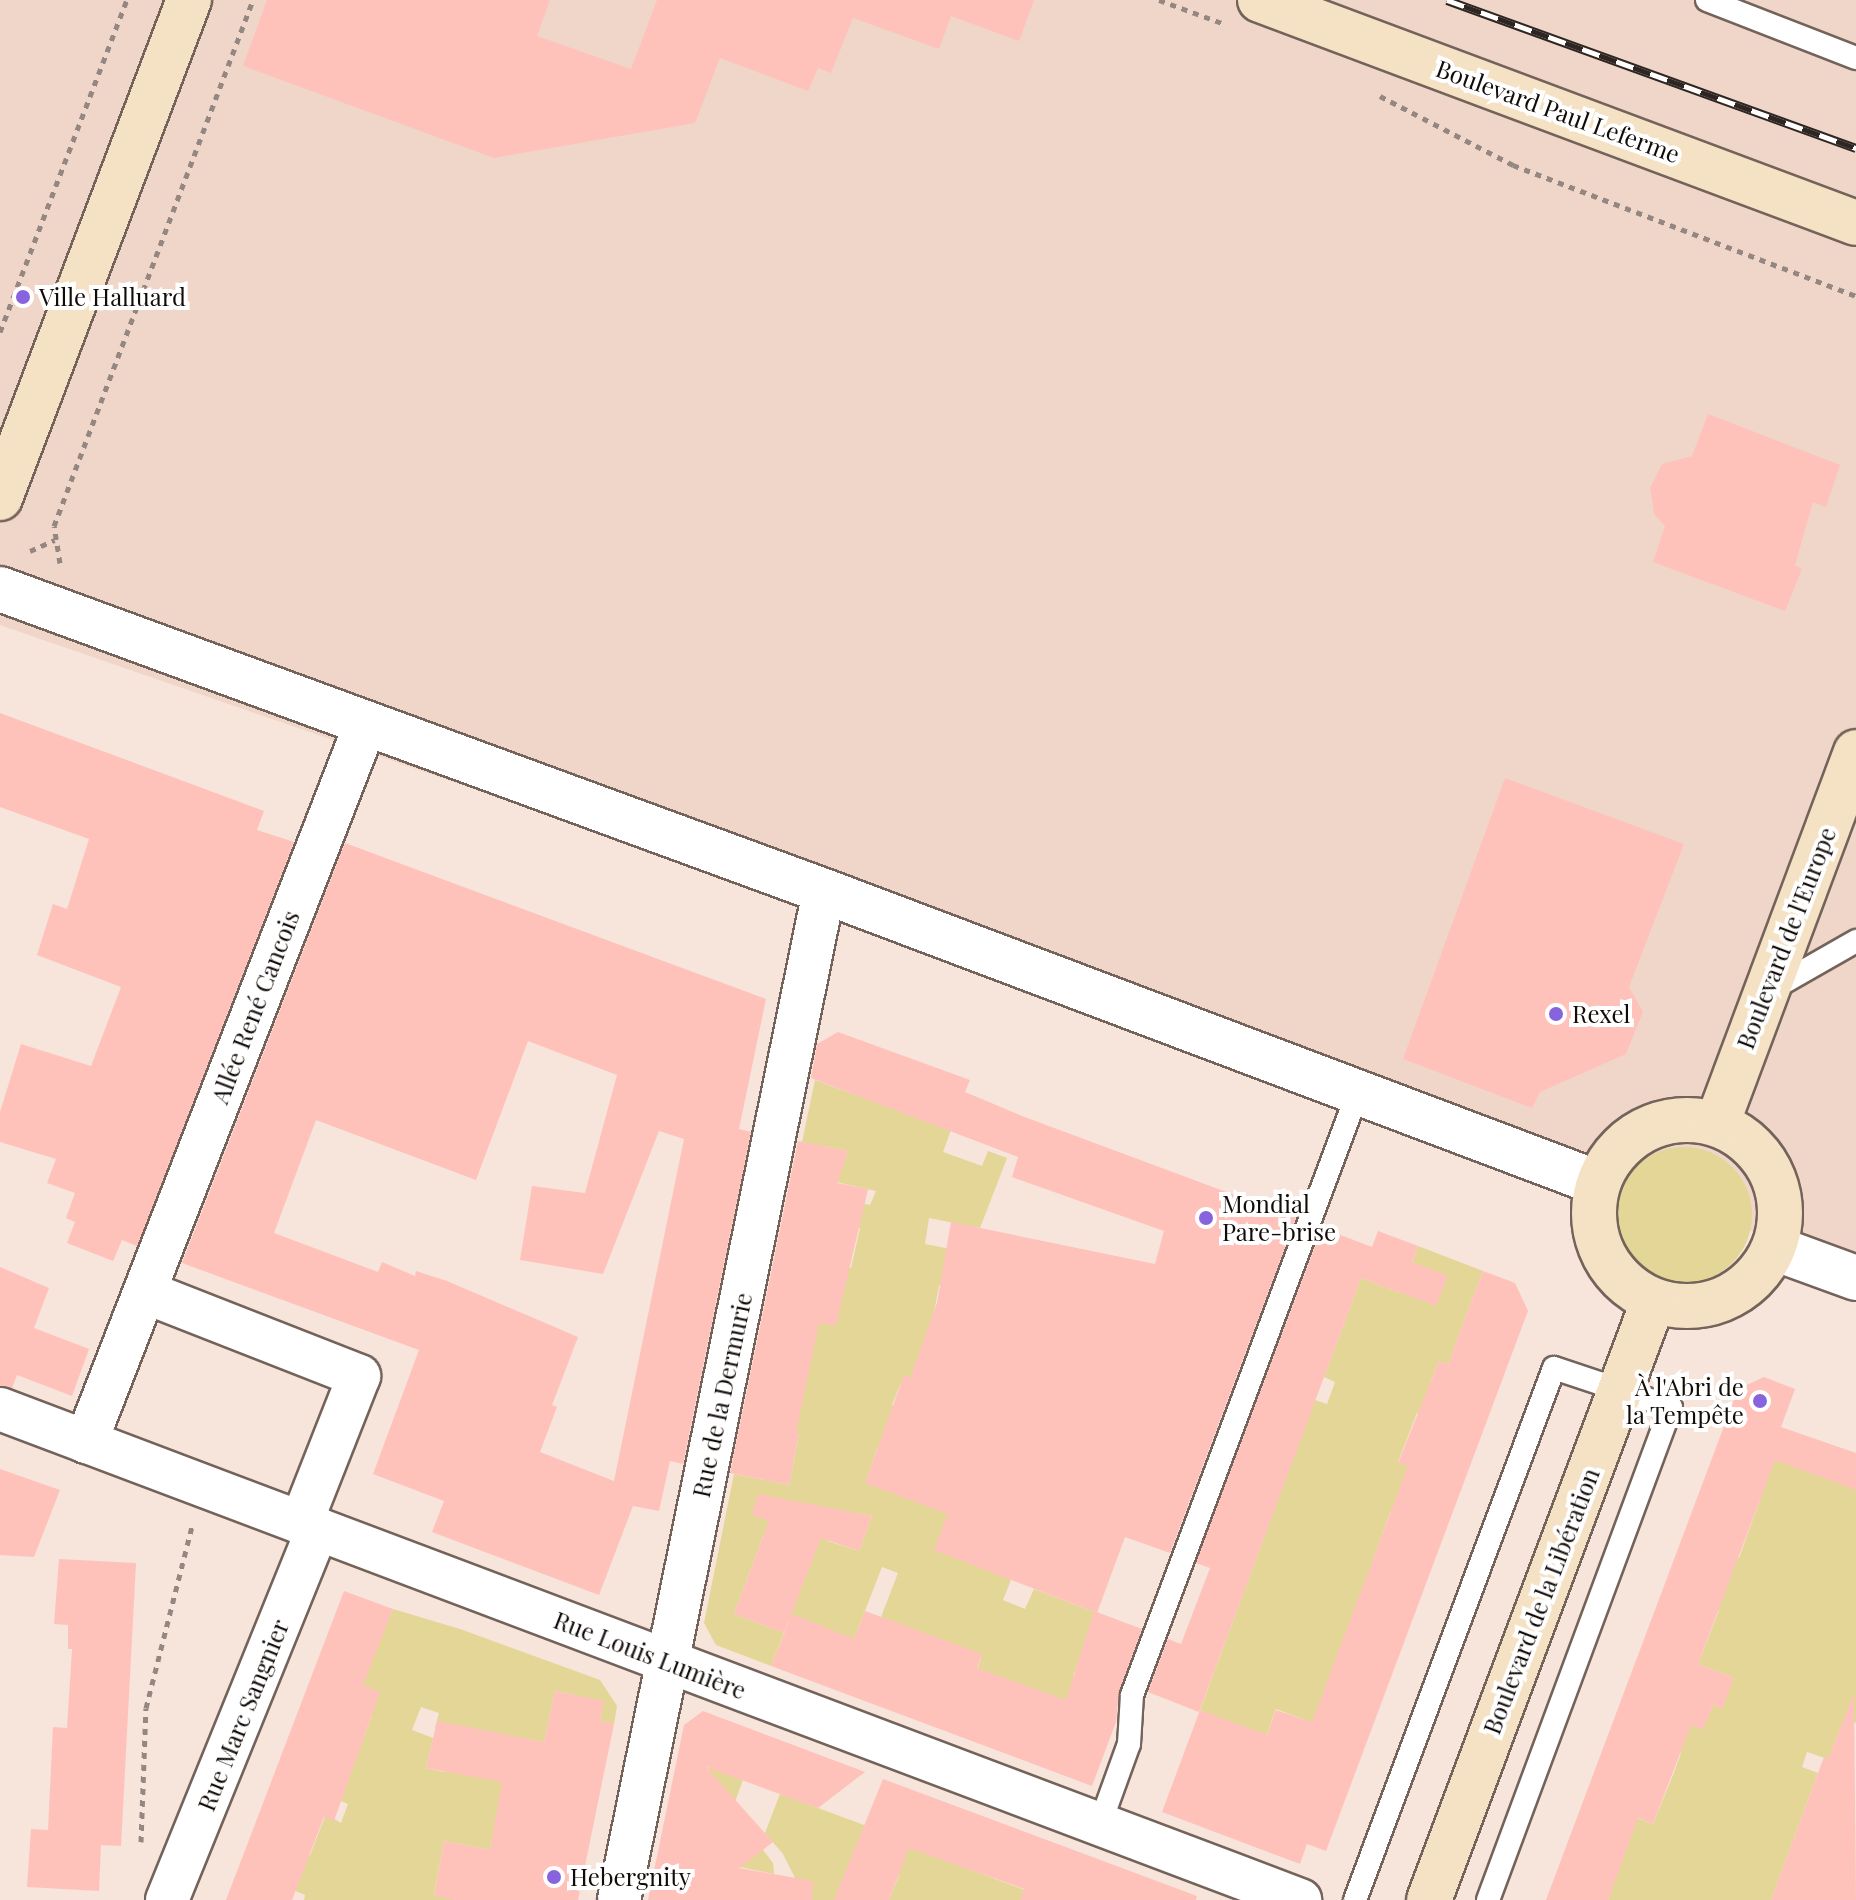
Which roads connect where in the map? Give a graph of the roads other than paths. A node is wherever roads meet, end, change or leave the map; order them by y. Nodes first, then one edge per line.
1 (189, 0) edge
2 (1707, 0) edge
3 (1244, 13) edge
4 (1856, 58) edge
5 (1856, 223) edge
6 (0, 498) edge
7 (0, 589) edge
8 (366, 723) junction
9 (1856, 752) edge
10 (824, 891) junction
11 (1856, 941) edge
12 (1767, 991) junction
13 (1358, 1092) junction
14 (1717, 1124) junction
15 (1598, 1183) junction
16 (1774, 1248) junction
17 (1856, 1278) edge
18 (145, 1292) junction
19 (1653, 1302) junction
20 (1621, 1389) junction
21 (0, 1409) edge
22 (86, 1442) junction
23 (309, 1526) junction
24 (667, 1662) junction
25 (1100, 1824) junction
26 (167, 1900) edge
27 (619, 1900) edge
28 (1300, 1900) edge
29 (1355, 1900) edge
30 (1429, 1900) edge
31 (1488, 1900) edge

1 - 6 main road
2 - 4 lane
3 - 5 main road, Boulevard Paul Leferme
7 - 8 street
8 - 10 street
8 - 18 street, Allée René Cancois
9 - 12 main road, Boulevard de l'Europe
10 - 13 street
10 - 24 street, Rue de la Dermurie
11 - 12 lane
12 - 14 main road, Boulevard de l'Europe
13 - 15 street
13 - 25 lane
14 - 15 main road
14 - 16 main road
15 - 19 main road
16 - 17 street
16 - 19 main road
18 - 22 street, Allée René Cancois
18 - 23 street, Rue Marc Sangnier
19 - 20 main road, Boulevard de la Libération
20 - 29 lane
20 - 30 main road, Boulevard de la Libération
20 - 31 lane
21 - 22 street, Rue Louis Lumière
22 - 23 street, Rue Louis Lumière
23 - 24 street, Rue Louis Lumière
23 - 26 street, Rue Marc Sangnier
24 - 25 street, Rue Louis Lumière
24 - 27 street, Rue de la Dermurie
25 - 28 street, Rue Louis Lumière

